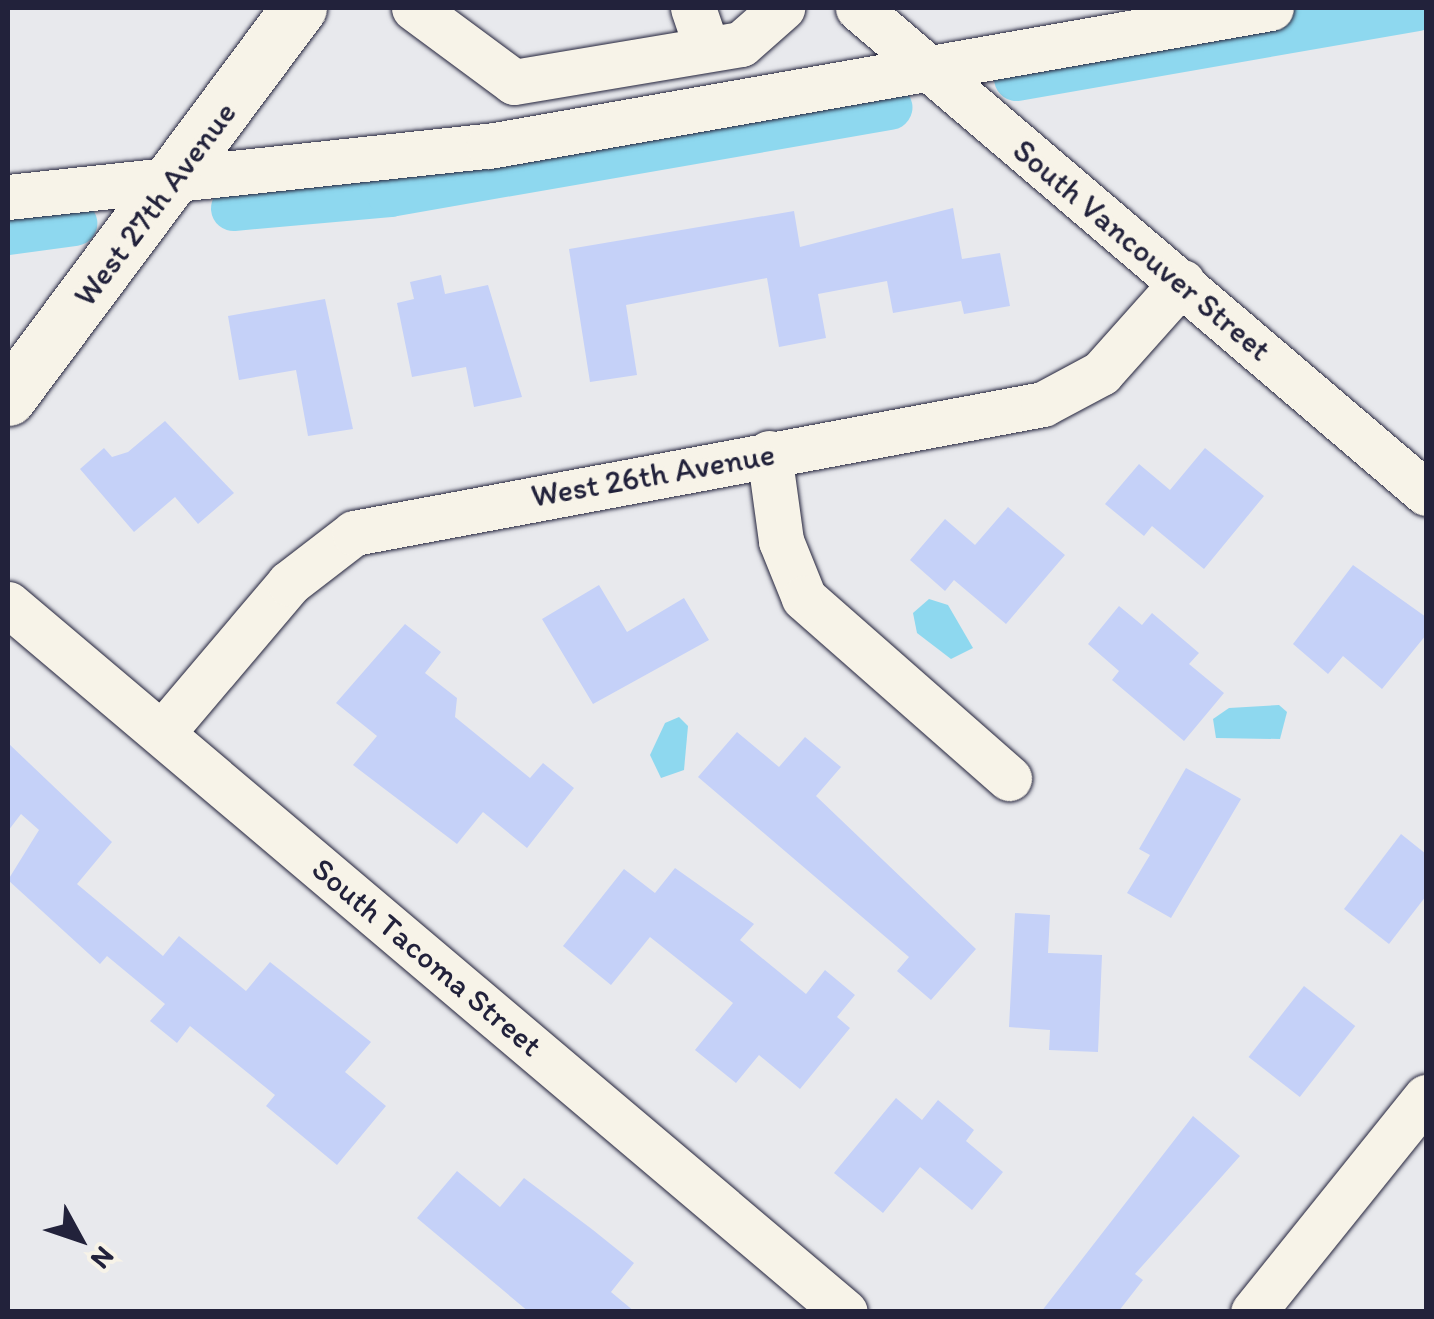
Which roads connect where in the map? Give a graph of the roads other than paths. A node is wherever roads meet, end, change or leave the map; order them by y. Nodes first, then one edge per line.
1 (299, 8) edge
2 (414, 8) edge
3 (782, 8) edge
4 (858, 8) edge
5 (1271, 8) edge
6 (459, 25) edge
7 (700, 28) edge
8 (934, 73) junction
9 (173, 182) junction
10 (8, 196) edge
11 (1182, 282) junction
12 (8, 398) edge
13 (769, 453) junction
14 (1426, 493) edge
15 (8, 604) edge
16 (162, 733) junction
17 (1009, 778) dead end
18 (1426, 1097) edge
19 (845, 1312) edge
20 (1253, 1312) edge

1 - 9 main road, West 27th Avenue
2 - 6 street
3 - 7 street
4 - 8 street, South Vancouver Street
5 - 8 street
6 - 7 street
8 - 9 street
8 - 11 street, South Vancouver Street
9 - 10 street
9 - 12 main road, West 27th Avenue
11 - 13 street, West 26th Avenue
11 - 14 street, South Vancouver Street
13 - 16 street, West 26th Avenue
13 - 17 street
15 - 16 street, South Tacoma Street
16 - 19 street, South Tacoma Street
18 - 20 street

